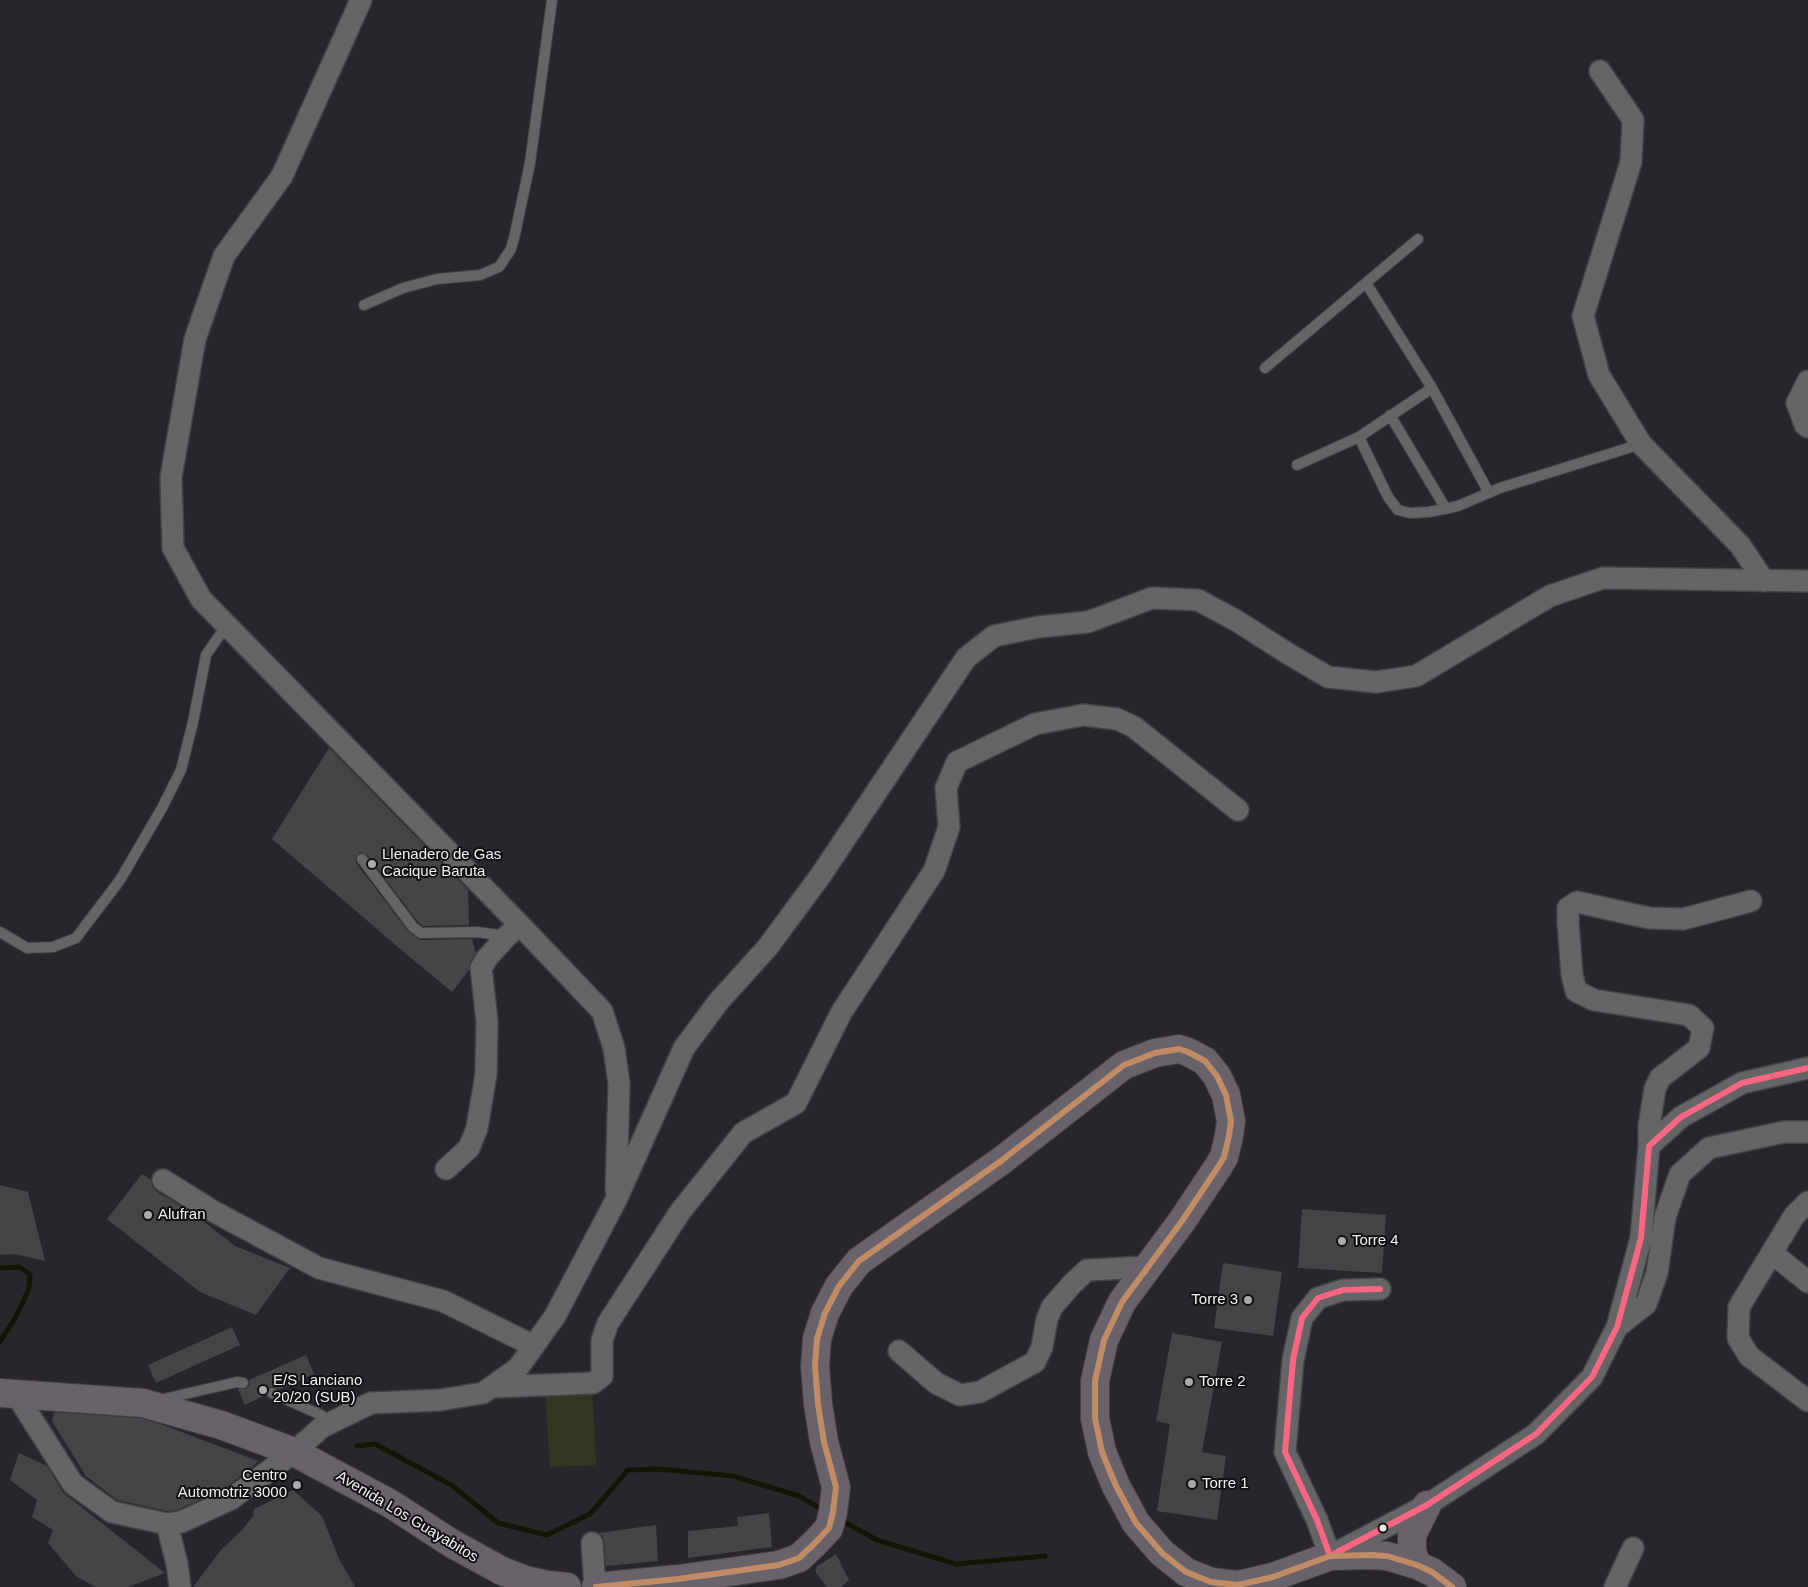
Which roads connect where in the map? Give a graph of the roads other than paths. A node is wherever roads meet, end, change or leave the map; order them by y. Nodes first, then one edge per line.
1 (361, 0) edge
2 (552, 0) edge
3 (1600, 70) dead end
4 (1418, 239) dead end
5 (1366, 283) junction
6 (364, 305) dead end
7 (1264, 368) dead end
8 (1808, 381) edge
9 (1432, 388) junction
10 (1390, 415) junction
11 (1808, 427) edge
12 (1358, 437) junction
13 (1641, 444) junction
14 (1297, 465) dead end
15 (1489, 493) junction
16 (1446, 508) junction
17 (1764, 581) junction
18 (1808, 581) edge
19 (226, 626) junction
20 (1238, 810) dead end
21 (362, 859) dead end
22 (1751, 901) dead end
23 (513, 931) junction
24 (0, 932) edge
25 (1808, 1068) edge
26 (1808, 1132) edge
27 (1649, 1146) junction
28 (446, 1169) dead end
29 (163, 1180) dead end
30 (616, 1200) junction
31 (1808, 1202) edge
32 (1772, 1253) junction
33 (1147, 1267) junction
34 (1808, 1282) edge
35 (1380, 1289) dead end
36 (1616, 1327) junction
37 (534, 1346) junction
38 (899, 1351) dead end
39 (243, 1383) dead end
40 (492, 1386) junction
41 (8, 1393) edge
42 (272, 1393) dead end
43 (1808, 1401) edge
44 (143, 1403) junction
45 (330, 1423) junction
46 (294, 1452) junction
47 (1427, 1504) junction
48 (167, 1524) junction
49 (592, 1543) dead end
50 (1633, 1548) dead end
51 (1330, 1556) junction
52 (1417, 1565) junction
53 (180, 1587) edge
54 (567, 1587) edge
55 (595, 1587) edge
56 (1452, 1587) edge
57 (1615, 1587) edge

1 - 19 street
2 - 6 lane
3 - 13 street
4 - 5 lane
5 - 7 lane
5 - 9 lane
8 - 11 street
9 - 10 lane
9 - 15 lane
10 - 12 lane
10 - 16 lane
12 - 14 lane
12 - 16 lane
13 - 15 lane
13 - 17 street
15 - 16 lane
17 - 18 street
17 - 30 street
19 - 23 street
19 - 24 lane
20 - 40 street
21 - 23 lane
22 - 27 street
23 - 28 street
23 - 30 street
25 - 27 street
26 - 36 street
27 - 36 street
29 - 37 street
30 - 37 street
31 - 32 street
32 - 34 street
32 - 43 street
33 - 38 street
33 - 51 main road
33 - 55 main road
35 - 51 street
36 - 47 street
37 - 40 street
39 - 44 lane
40 - 45 street
41 - 44 main road, Avenida Los Guayabitos
41 - 48 street
42 - 45 lane
44 - 46 main road, Avenida Los Guayabitos
45 - 46 street
46 - 48 street
46 - 54 main road, Avenida Los Guayabitos
47 - 51 street
47 - 52 main road
48 - 53 street
49 - 55 street
50 - 57 street
51 - 52 main road
52 - 56 main road

